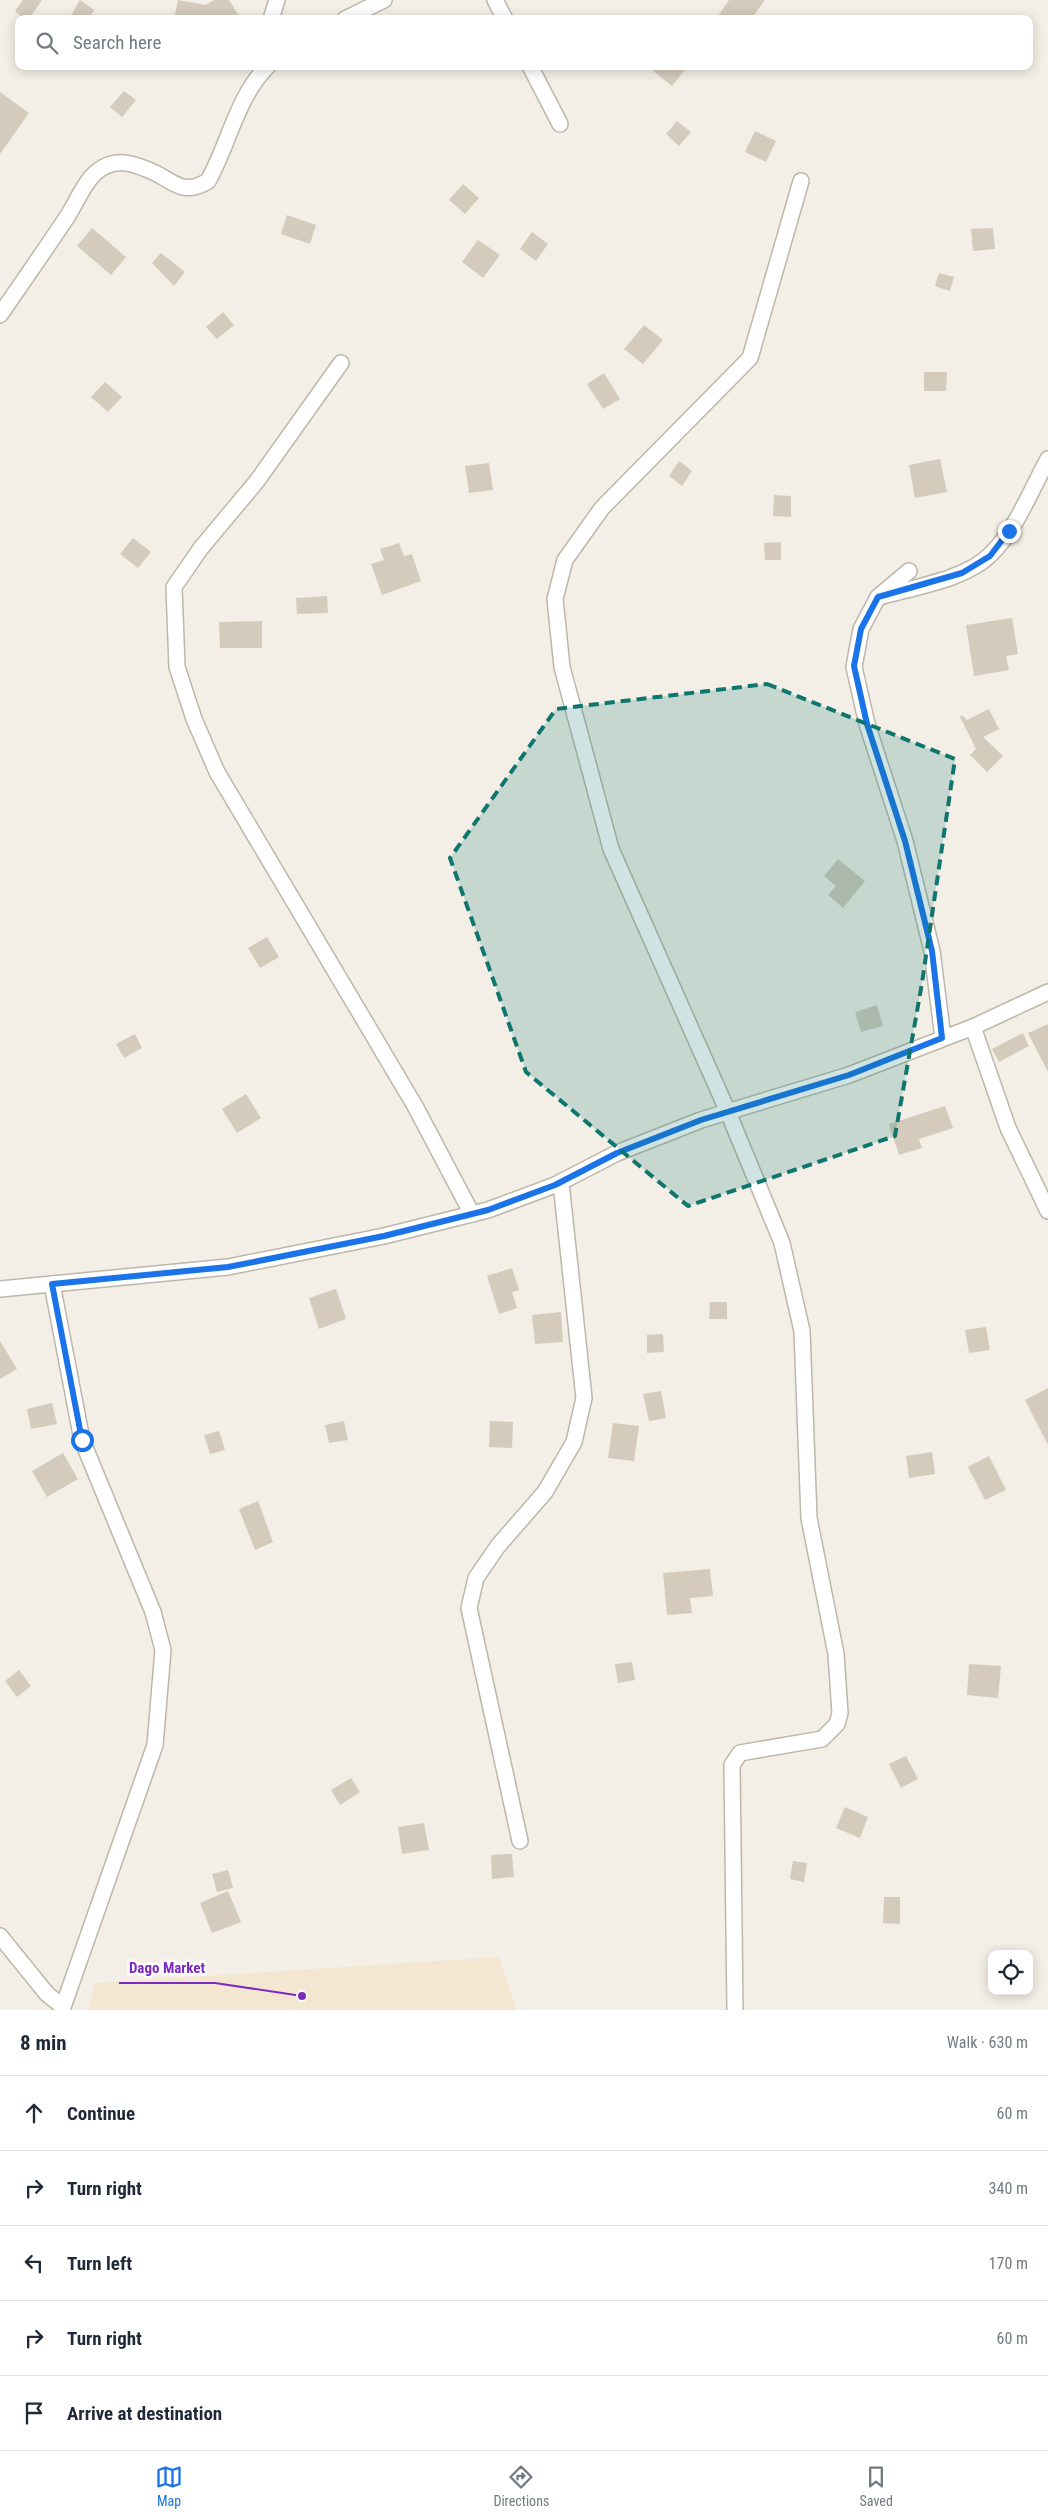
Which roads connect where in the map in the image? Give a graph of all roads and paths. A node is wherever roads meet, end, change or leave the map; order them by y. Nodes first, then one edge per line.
1 (277, 0) edge
2 (384, 0) edge
3 (495, 0) edge
4 (273, 15) edge
5 (353, 15) edge
6 (503, 15) edge
7 (264, 70) edge
8 (532, 70) edge
9 (560, 124) dead end
10 (802, 181) dead end
11 (0, 315) edge
12 (341, 363) dead end
13 (1048, 459) edge
14 (909, 571) dead end
15 (878, 597) junction
16 (1048, 992) edge
17 (973, 1027) junction
18 (942, 1038) junction
19 (728, 1112) junction
20 (561, 1182) junction
21 (1048, 1211) edge
22 (472, 1214) junction
23 (52, 1284) junction
24 (0, 1289) edge
25 (520, 1841) dead end
26 (0, 1936) edge
27 (62, 2008) edge
28 (735, 2010) edge

1 - 4 street
2 - 5 street
3 - 6 street
7 - 11 street
8 - 9 street
10 - 19 street
12 - 22 street
13 - 15 street
14 - 15 street
15 - 18 street
16 - 17 street
17 - 18 street
17 - 21 street
18 - 19 street
19 - 20 street
19 - 28 street
20 - 22 street
20 - 25 street
22 - 23 street
23 - 24 street
23 - 27 street
26 - 27 street

